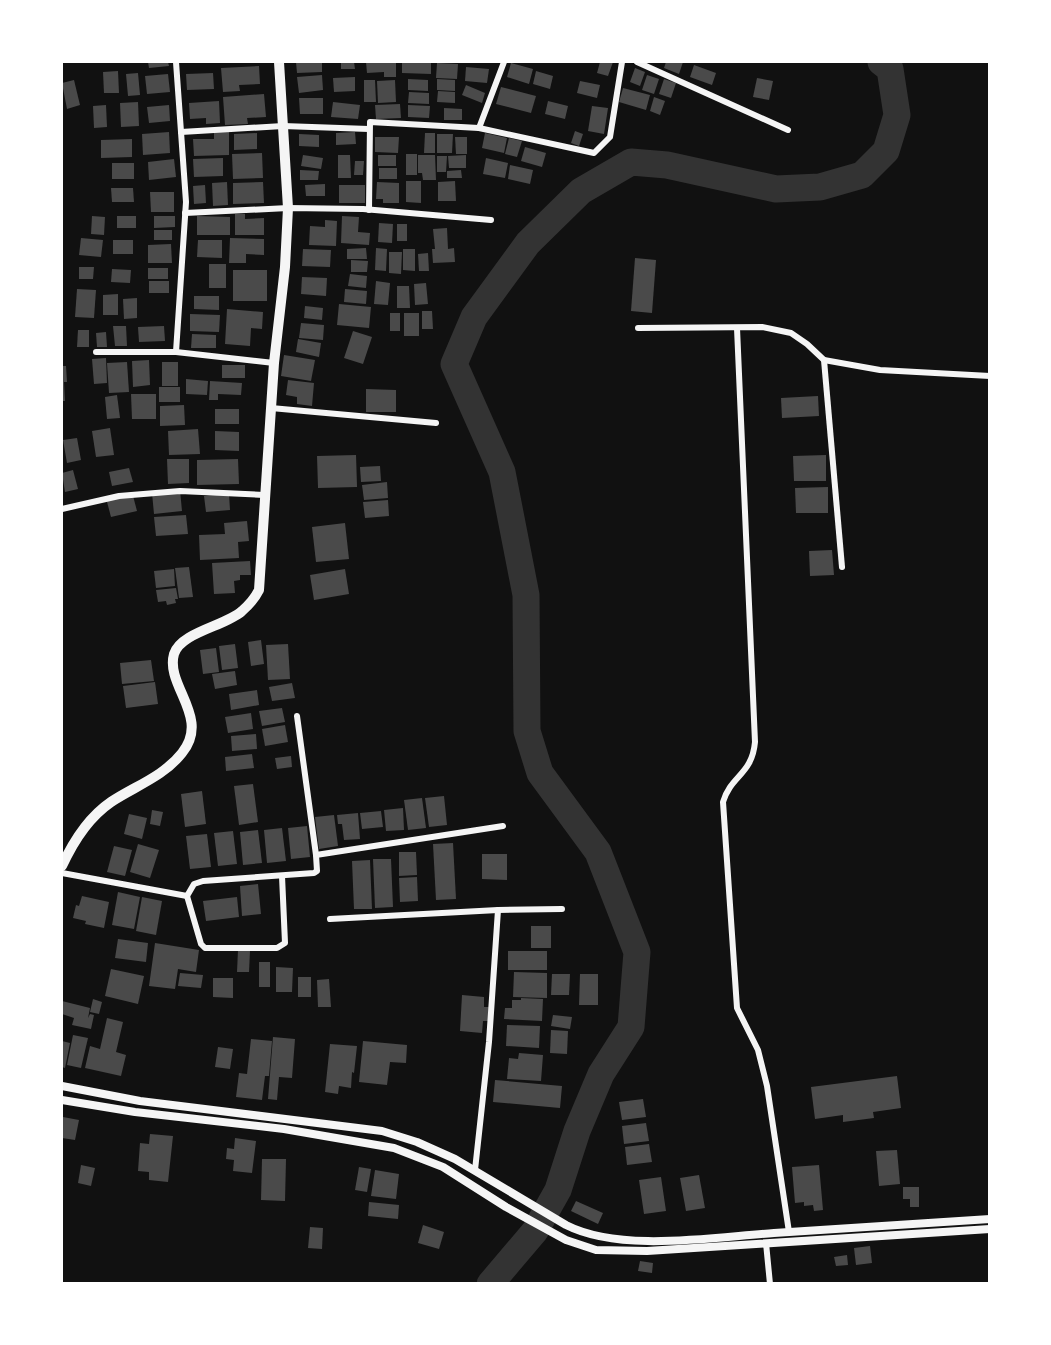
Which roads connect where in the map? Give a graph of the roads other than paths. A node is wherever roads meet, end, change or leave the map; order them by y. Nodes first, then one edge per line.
1 (176, 62) edge
2 (279, 62) edge
3 (504, 62) edge
4 (622, 62) edge
5 (637, 62) edge
6 (283, 126) junction
7 (479, 128) junction
8 (369, 129) junction
9 (788, 130) dead end
10 (181, 132) junction
11 (288, 208) junction
12 (369, 210) junction
13 (185, 213) junction
14 (491, 220) dead end
15 (737, 327) junction
16 (638, 328) dead end
17 (96, 352) dead end
18 (176, 352) junction
19 (824, 360) junction
20 (274, 363) junction
21 (990, 376) edge
22 (271, 408) junction
23 (436, 423) dead end
24 (264, 495) junction
25 (62, 509) edge
26 (842, 567) dead end
27 (297, 716) dead end
28 (504, 826) dead end
29 (316, 855) junction
30 (62, 866) edge
31 (62, 873) edge
32 (282, 876) junction
33 (187, 896) junction
34 (562, 909) dead end
35 (498, 910) junction
36 (330, 919) dead end
37 (62, 1086) edge
38 (62, 1100) edge
39 (283, 1124) junction
40 (475, 1170) junction
41 (990, 1219) edge
42 (990, 1229) edge
43 (789, 1232) junction
44 (766, 1243) junction
45 (770, 1284) edge

1 - 10 street
2 - 6 highway
3 - 7 street
4 - 7 street
5 - 9 street
6 - 8 street
6 - 10 street
6 - 11 highway
7 - 8 street
8 - 12 street
10 - 13 street
11 - 12 street
11 - 13 street
11 - 20 highway
12 - 14 street
13 - 18 street
15 - 16 street
15 - 19 street
15 - 43 street
17 - 18 street
18 - 20 street
19 - 21 street
19 - 26 street
20 - 22 highway
22 - 23 street
22 - 24 highway
24 - 25 street
24 - 30 highway
27 - 29 street
28 - 29 street
29 - 32 street
31 - 33 street
32 - 33 street
32 - 33 street
34 - 35 street
35 - 36 street
35 - 40 street
37 - 39 street
38 - 39 street
39 - 40 street
39 - 44 street
40 - 43 street
41 - 43 street
42 - 44 street
44 - 45 street

